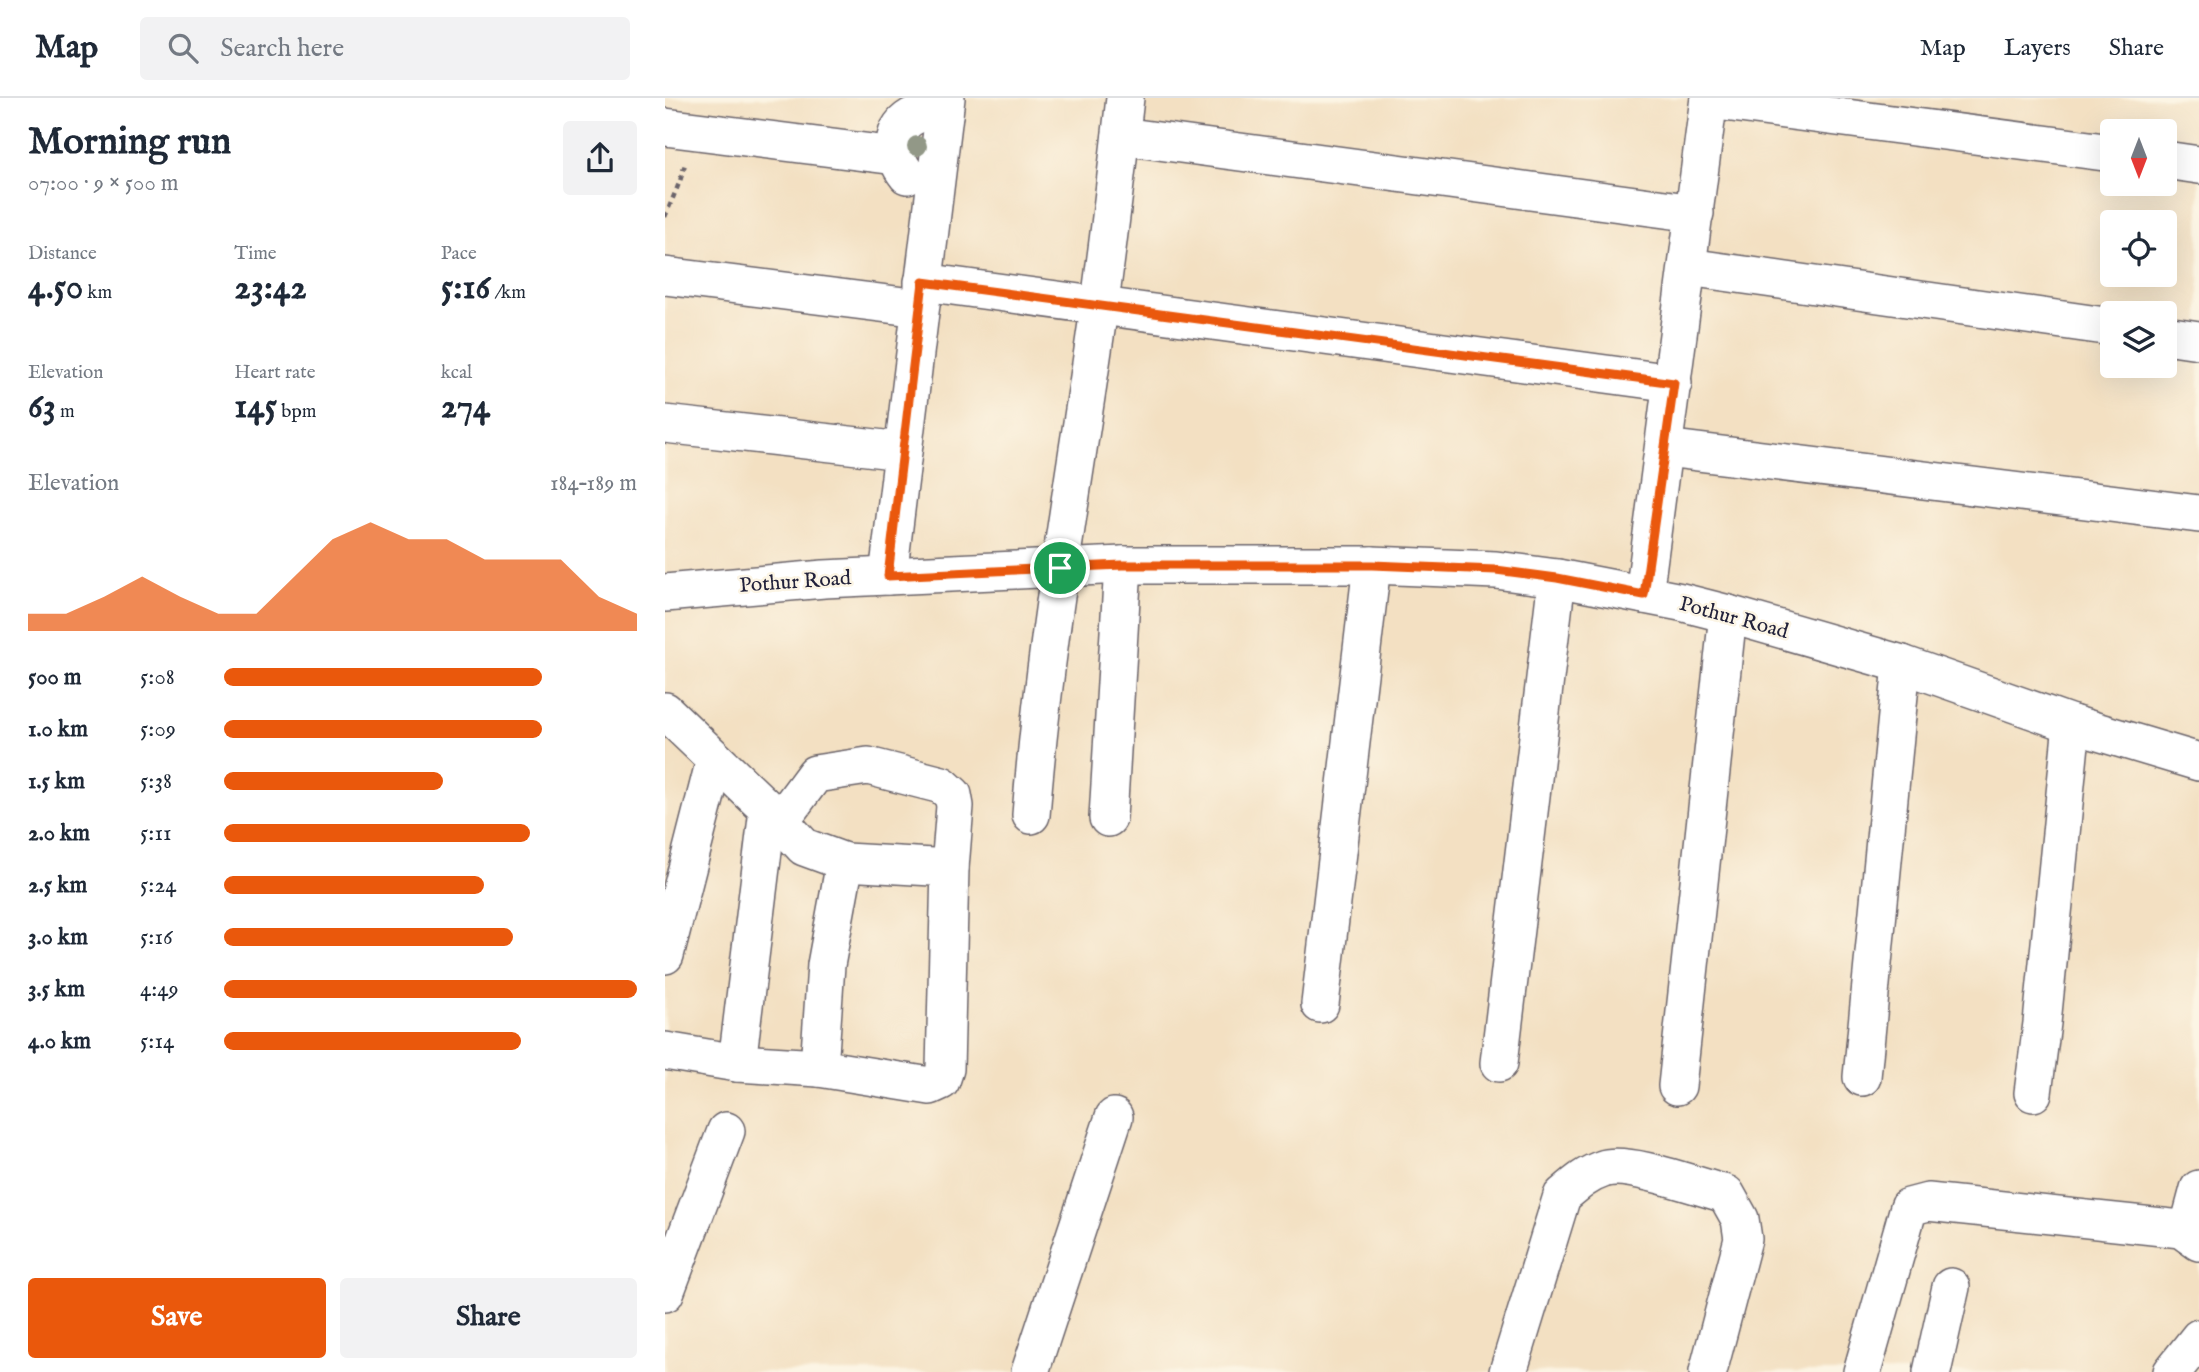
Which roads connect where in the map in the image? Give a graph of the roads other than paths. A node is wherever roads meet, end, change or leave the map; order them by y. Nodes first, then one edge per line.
1 (1125, 98) edge
2 (1709, 99) edge
3 (945, 106) edge
4 (680, 128) edge
5 (1121, 136) junction
6 (2100, 151) edge
7 (896, 156) junction
8 (2177, 162) edge
9 (2199, 165) edge
10 (935, 186) junction
11 (1695, 214) junction
12 (1688, 267) junction
13 (665, 276) edge
14 (921, 295) junction
15 (1100, 306) junction
16 (2100, 325) edge
17 (2177, 337) edge
18 (2199, 340) edge
19 (1674, 383) junction
20 (665, 424) edge
21 (1665, 448) junction
22 (901, 451) junction
23 (2199, 514) edge
24 (1122, 565) junction
25 (1372, 565) junction
26 (1060, 568) junction
27 (888, 576) junction
28 (1557, 578) junction
29 (665, 593) edge
30 (1644, 595) junction
31 (1728, 614) junction
32 (1902, 664) junction
33 (665, 711) edge
34 (2072, 724) junction
35 (715, 760) junction
36 (2199, 762) edge
37 (774, 815) junction
38 (1031, 816) dead end
39 (1108, 818) dead end
40 (845, 862) junction
41 (950, 868) junction
42 (665, 955) edge
43 (1320, 1004) dead end
44 (665, 1051) edge
45 (737, 1063) junction
46 (1499, 1063) dead end
47 (819, 1068) junction
48 (1862, 1077) dead end
49 (1677, 1086) dead end
50 (2033, 1093) dead end
51 (1114, 1117) dead end
52 (726, 1131) dead end
53 (2199, 1189) edge
54 (2190, 1236) edge
55 (1951, 1287) dead end
56 (665, 1293) edge
57 (2199, 1338) edge
58 (1030, 1372) edge
59 (1508, 1372) edge
60 (1708, 1372) edge
61 (1862, 1372) edge
62 (1932, 1372) edge
63 (2172, 1372) edge

1 - 5 street
2 - 6 street
2 - 11 street
3 - 7 street
3 - 10 street
4 - 7 street
5 - 11 street
5 - 15 street
7 - 10 street
8 - 9 street
10 - 14 street
11 - 12 street
12 - 16 street
12 - 19 street
13 - 14 street
14 - 15 street
14 - 22 street
15 - 19 street
15 - 26 street
17 - 18 street
19 - 21 street
20 - 22 street
21 - 23 street
21 - 30 street
22 - 27 street
24 - 25 street, Pothur Road
24 - 26 street, Pothur Road
24 - 39 street
25 - 28 street, Pothur Road
25 - 43 street
26 - 27 street, Pothur Road
26 - 38 street
27 - 29 street, Pothur Road
28 - 30 street, Pothur Road
28 - 46 street
30 - 31 street, Pothur Road
31 - 32 street, Pothur Road
31 - 49 street
32 - 34 street, Pothur Road
32 - 48 street
33 - 35 street
34 - 36 street, Pothur Road
34 - 50 street
35 - 37 street
35 - 42 street
37 - 40 street
37 - 41 street
37 - 45 street
40 - 41 street
40 - 47 street
41 - 47 street
44 - 45 street
45 - 47 street
51 - 58 street
52 - 56 street
53 - 54 street
54 - 61 street
55 - 62 street
57 - 63 street
59 - 60 street

